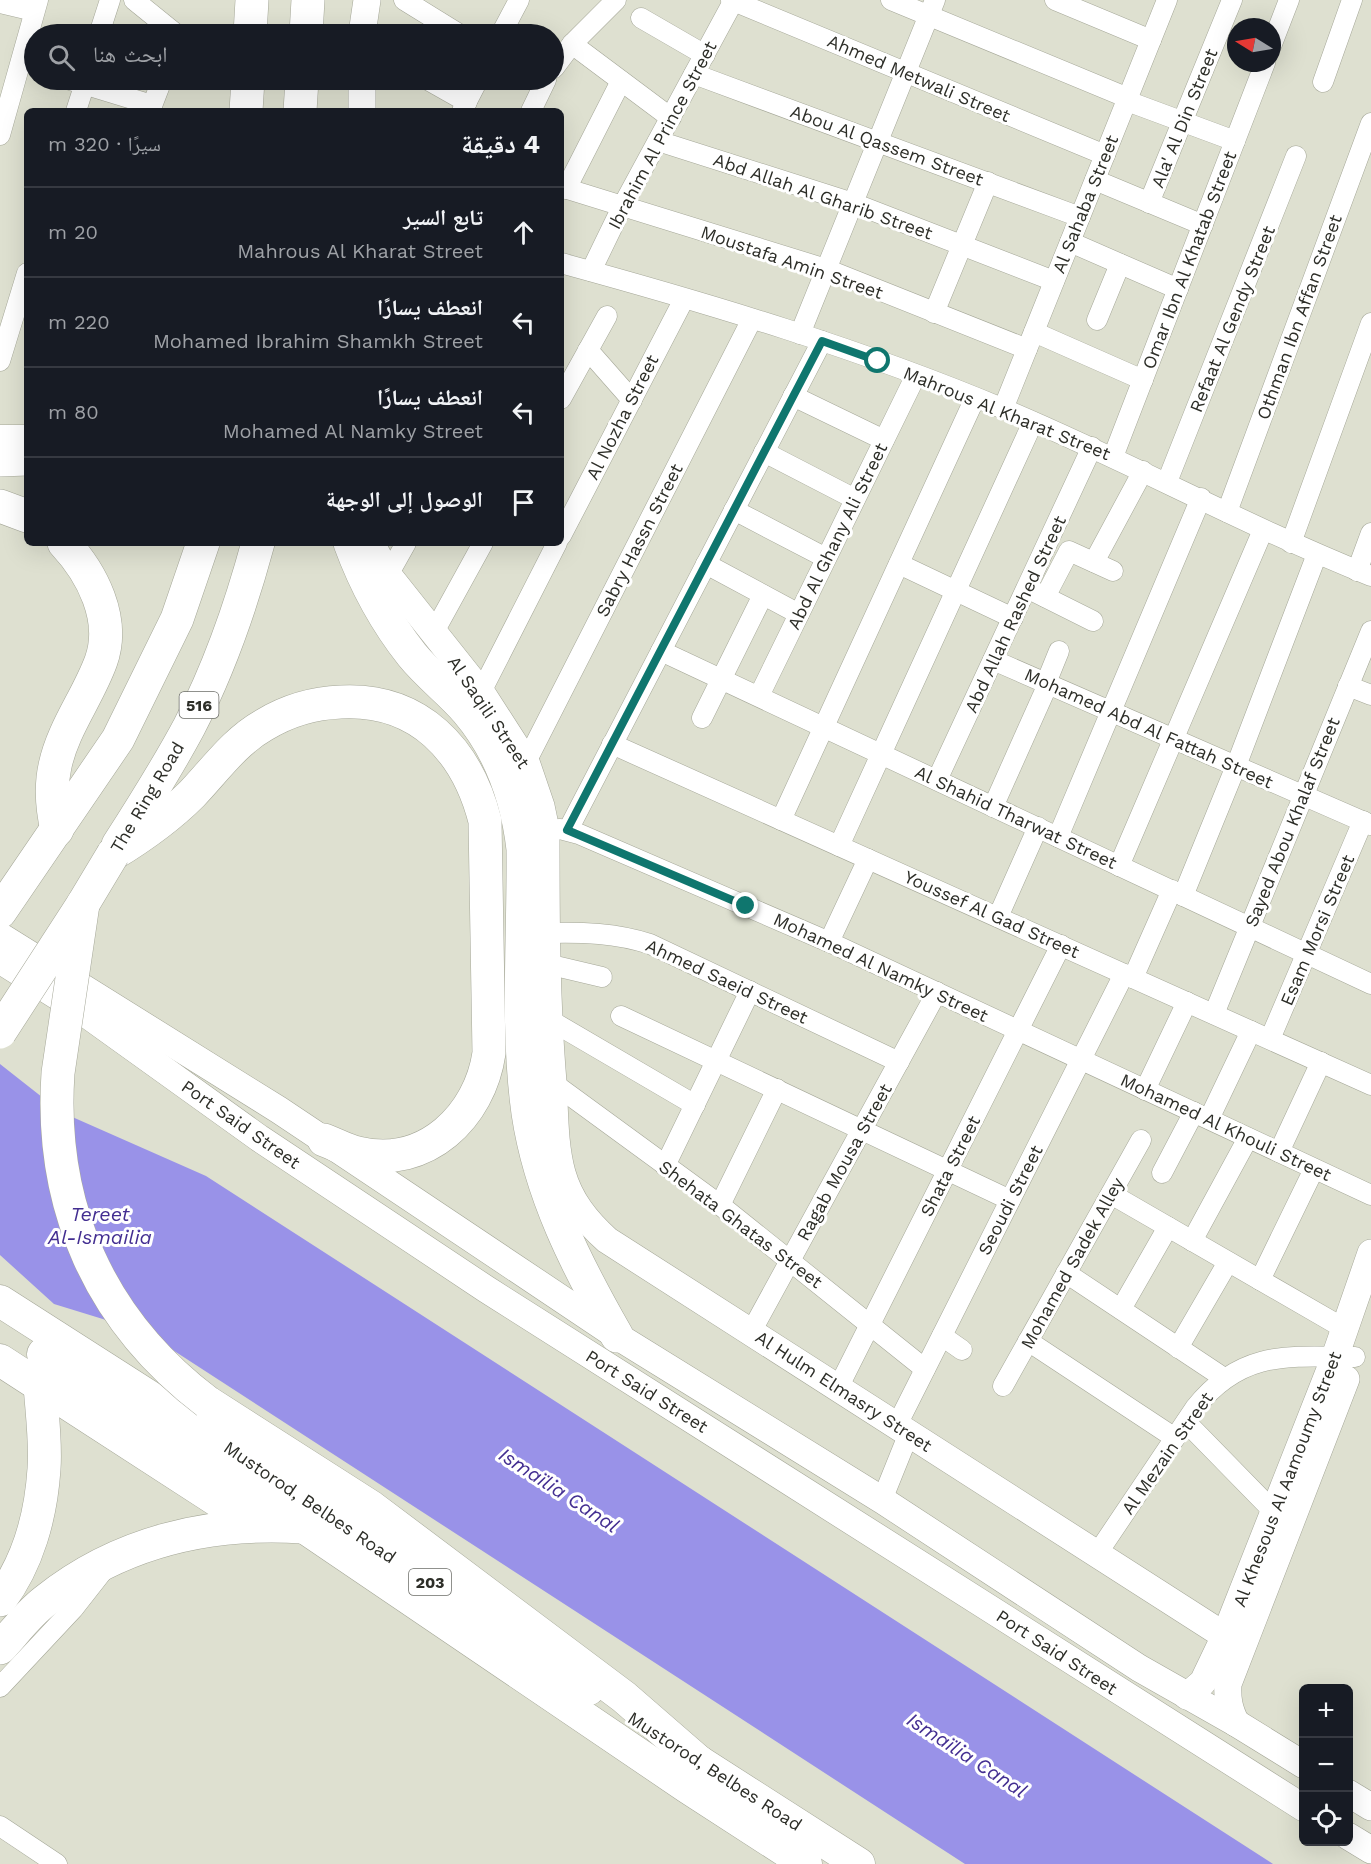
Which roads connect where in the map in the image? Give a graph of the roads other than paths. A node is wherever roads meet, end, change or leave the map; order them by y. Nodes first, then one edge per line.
1 (110, 0) edge
2 (134, 0) edge
3 (252, 0) edge
4 (308, 0) edge
5 (367, 0) edge
6 (404, 0) edge
7 (519, 0) edge
8 (616, 0) edge
9 (733, 0) edge
10 (891, 0) edge
11 (1055, 0) edge
12 (1167, 0) edge
13 (1232, 0) edge
14 (1289, 0) edge
15 (1352, 0) edge
16 (0, 3) edge
17 (36, 5) edge
18 (932, 8) edge
19 (641, 18) dead end
20 (1281, 21) edge
21 (33, 24) edge
22 (102, 24) edge
23 (165, 24) edge
24 (251, 24) edge
25 (307, 24) edge
26 (363, 24) edge
27 (443, 24) edge
28 (506, 24) edge
29 (1151, 40) junction
30 (572, 44) junction
31 (564, 55) edge
32 (705, 55) junction
33 (1262, 72) edge
34 (906, 73) junction
35 (694, 74) junction
36 (24, 75) edge
37 (621, 81) junction
38 (1323, 82) dead end
39 (79, 90) edge
40 (104, 90) edge
41 (158, 90) edge
42 (247, 90) edge
43 (301, 90) edge
44 (362, 90) edge
45 (442, 90) edge
46 (473, 90) edge
47 (541, 90) edge
48 (1127, 99) junction
49 (464, 106) edge
50 (76, 108) edge
51 (151, 108) edge
52 (246, 108) edge
53 (300, 108) edge
54 (362, 108) edge
55 (532, 108) edge
56 (670, 118) junction
57 (1182, 122) junction
58 (1371, 123) edge
59 (0, 135) edge
60 (658, 141) junction
61 (878, 141) junction
62 (1235, 141) junction
63 (1105, 155) junction
64 (1296, 156) dead end
65 (1095, 180) junction
66 (988, 182) junction
67 (564, 186) edge
68 (564, 188) edge
69 (853, 203) junction
70 (1149, 203) junction
71 (622, 207) junction
72 (1080, 217) junction
73 (1203, 225) junction
74 (1070, 242) junction
75 (962, 245) junction
76 (564, 264) edge
77 (1120, 264) junction
78 (826, 269) junction
79 (591, 271) junction
80 (1054, 281) junction
81 (24, 283) edge
82 (1178, 289) junction
83 (684, 299) junction
84 (934, 312) junction
85 (607, 316) dead end
86 (752, 319) junction
87 (1097, 320) dead end
88 (1371, 323) edge
89 (800, 334) junction
90 (1030, 340) junction
91 (822, 341) junction
92 (588, 350) junction
93 (0, 361) edge
94 (916, 375) junction
95 (1143, 380) junction
96 (564, 394) edge
97 (794, 396) junction
98 (975, 398) junction
99 (632, 400) junction
100 (1003, 409) junction
101 (1033, 422) junction
102 (0, 435) edge
103 (24, 435) edge
104 (884, 440) junction
105 (1092, 447) junction
106 (764, 452) junction
107 (1113, 457) junction
108 (24, 459) edge
109 (0, 460) edge
110 (1143, 471) junction
111 (1167, 483) junction
112 (1201, 498) junction
113 (855, 499) junction
114 (0, 506) edge
115 (734, 510) junction
116 (1227, 512) junction
117 (24, 515) edge
118 (564, 530) edge
119 (1263, 530) junction
120 (1371, 533) edge
121 (1291, 543) junction
122 (66, 546) edge
123 (202, 546) edge
124 (257, 546) edge
125 (351, 546) edge
126 (374, 546) edge
127 (404, 546) edge
128 (481, 546) edge
129 (555, 546) edge
130 (1317, 554) junction
131 (826, 558) junction
132 (1094, 562) junction
133 (706, 564) junction
134 (898, 564) junction
135 (1113, 572) dead end
136 (1364, 573) edge
137 (388, 575) junction
138 (1027, 588) junction
139 (956, 591) junction
140 (763, 595) junction
141 (1045, 597) junction
142 (799, 614) junction
143 (1013, 618) junction
144 (1093, 621) dead end
145 (1371, 631) edge
146 (434, 632) junction
147 (661, 651) junction
148 (1059, 651) dead end
149 (993, 660) junction
150 (721, 679) junction
151 (1047, 684) junction
152 (1348, 686) junction
153 (480, 692) junction
154 (1371, 695) edge
155 (759, 696) junction
156 (1111, 711) junction
157 (702, 718) dead end
158 (823, 727) junction
159 (1173, 739) junction
160 (612, 744) junction
161 (881, 754) junction
162 (526, 762) junction
163 (1236, 766) junction
164 (937, 780) junction
165 (1304, 795) junction
166 (993, 807) junction
167 (781, 820) junction
168 (1369, 822) edge
169 (1038, 827) junction
170 (57, 830) junction
171 (557, 830) junction
172 (1058, 837) junction
173 (839, 846) junction
174 (113, 854) junction
175 (868, 859) junction
176 (1119, 866) junction
177 (30, 870) junction
178 (0, 885) edge
179 (1177, 893) junction
180 (83, 904) junction
181 (0, 912) edge
182 (998, 917) junction
183 (1250, 927) junction
184 (546, 933) junction
185 (0, 936) edge
186 (829, 942) junction
187 (1061, 945) junction
188 (1307, 953) junction
189 (0, 960) edge
190 (547, 964) junction
191 (1129, 976) junction
192 (602, 977) dead end
193 (1370, 980) edge
194 (750, 991) junction
195 (938, 992) junction
196 (1187, 1002) junction
197 (1214, 1014) junction
198 (621, 1016) dead end
199 (548, 1019) junction
200 (1018, 1030) junction
201 (1251, 1031) junction
202 (0, 1032) edge
203 (1270, 1040) junction
204 (1081, 1059) junction
205 (717, 1060) junction
206 (899, 1062) junction
207 (1321, 1062) junction
208 (207, 1066) junction
209 (553, 1083) junction
210 (1371, 1085) edge
211 (777, 1089) junction
212 (192, 1090) junction
213 (1145, 1090) junction
214 (695, 1105) junction
215 (1201, 1116) junction
216 (862, 1130) junction
217 (1248, 1138) junction
218 (324, 1140) junction
219 (1142, 1140) dead end
220 (1279, 1152) junction
221 (665, 1166) junction
222 (1314, 1169) junction
223 (948, 1170) junction
224 (1162, 1173) dead end
225 (1111, 1194) junction
226 (1371, 1196) edge
227 (1010, 1200) junction
228 (720, 1205) junction
229 (1168, 1227) junction
230 (1192, 1241) junction
231 (1371, 1253) edge
232 (790, 1261) junction
233 (1228, 1262) junction
234 (1066, 1273) junction
235 (1260, 1280) junction
236 (0, 1301) edge
237 (1371, 1308) edge
238 (1121, 1310) junction
239 (870, 1325) junction
240 (0, 1326) edge
241 (1345, 1329) junction
242 (751, 1332) junction
243 (616, 1336) junction
244 (942, 1336) junction
245 (1028, 1341) junction
246 (1178, 1348) junction
247 (962, 1350) dead end
248 (1345, 1357) junction
249 (0, 1360) edge
250 (925, 1369) junction
251 (1224, 1378) junction
252 (40, 1385) junction
253 (1003, 1386) dead end
254 (838, 1388) junction
255 (903, 1429) junction
256 (1180, 1430) junction
257 (882, 1500) junction
258 (1274, 1512) junction
259 (291, 1519) junction
260 (1097, 1554) junction
261 (110, 1561) junction
262 (0, 1600) edge
263 (1225, 1636) junction
264 (0, 1648) edge
265 (0, 1687) edge
266 (1187, 1696) junction
267 (1236, 1723) junction
268 (1299, 1762) edge
269 (700, 1763) junction
270 (1353, 1796) edge
271 (1299, 1805) edge
272 (1371, 1807) edge
273 (0, 1826) edge
274 (1353, 1839) edge
275 (1371, 1850) edge
276 (57, 1864) edge
277 (806, 1864) edge
278 (859, 1864) edge

1 - 22 street
2 - 23 street
3 - 24 highway
4 - 25 highway
5 - 26 main road
6 - 27 street
7 - 28 street
8 - 30 street
9 - 32 street, Ibrahim Al Prince Street
9 - 34 street, Ahmed Metwali Street
10 - 18 street
11 - 29 street
12 - 29 street, Al Sahaba Street
13 - 57 street, Ala' Al Din Street
14 - 20 street
15 - 38 street
16 - 17 street
17 - 21 street
18 - 34 street
18 - 48 street
19 - 32 street
29 - 48 street, Al Sahaba Street
30 - 31 street
30 - 37 street
32 - 35 street, Ibrahim Al Prince Street
33 - 62 street, Omar Ibn Al Khatab Street
34 - 61 street
34 - 63 street, Ahmed Metwali Street
35 - 56 street, Ibrahim Al Prince Street
35 - 61 street, Abou Al Qassem Street
36 - 59 street
37 - 56 street
37 - 67 street
39 - 50 street
40 - 51 street
41 - 51 street
42 - 52 highway
43 - 53 highway
44 - 54 main road
45 - 49 street
46 - 49 street
47 - 55 street
48 - 57 street
48 - 63 street, Al Sahaba Street
56 - 60 street, Ibrahim Al Prince Street
57 - 62 street
57 - 70 street, Ala' Al Din Street
58 - 116 street, Othman Ibn Affan Street
60 - 69 street, Abd Allah Al Gharib Street
60 - 71 street, Ibrahim Al Prince Street
61 - 66 street, Abou Al Qassem Street
61 - 69 street
62 - 73 street, Omar Ibn Al Khatab Street
63 - 65 street, Al Sahaba Street
64 - 111 street, Refaat Al Gendy Street
65 - 70 street
65 - 72 street, Al Sahaba Street
66 - 72 street, Abou Al Qassem Street
66 - 75 street
68 - 71 street, Moustafa Amin Street
69 - 75 street, Abd Allah Al Gharib Street
69 - 78 street
70 - 73 street
71 - 78 street, Moustafa Amin Street
71 - 79 street, Ibrahim Al Prince Street
72 - 74 street, Al Sahaba Street
73 - 82 street, Omar Ibn Al Khatab Street
74 - 77 street
74 - 80 street, Al Sahaba Street
75 - 80 street, Abd Allah Al Gharib Street
75 - 84 street
76 - 79 street, Mahrous Al Kharat Street
77 - 82 street
77 - 87 street
78 - 84 street, Moustafa Amin Street
78 - 89 street
79 - 83 street, Mahrous Al Kharat Street
80 - 90 street, Al Sahaba Street
81 - 93 street
82 - 95 street, Omar Ibn Al Khatab Street
83 - 86 street, Mahrous Al Kharat Street
83 - 99 street, Al Nozha Street
84 - 90 street, Moustafa Amin Street
85 - 92 street
86 - 89 street, Mahrous Al Kharat Street
86 - 162 street, Sabry Hassn Street
88 - 121 street
89 - 91 street, Mahrous Al Kharat Street
90 - 95 street, Moustafa Amin Street
90 - 100 street, Al Sahaba Street
91 - 94 street, Mahrous Al Kharat Street
91 - 97 street
92 - 96 street
92 - 99 street
94 - 98 street, Mahrous Al Kharat Street
94 - 104 street, Abd Al Ghany Ali Street
95 - 107 street, Omar Ibn Al Khatab Street
97 - 104 street
97 - 106 street
98 - 100 street, Mahrous Al Kharat Street
98 - 134 street
99 - 118 street, Al Nozha Street
100 - 101 street, Mahrous Al Kharat Street
101 - 105 street, Mahrous Al Kharat Street
101 - 139 street
102 - 103 street
104 - 113 street, Abd Al Ghany Ali Street
105 - 107 street, Mahrous Al Kharat Street
105 - 138 street, Abd Allah Rashed Street
106 - 113 street
106 - 115 street
107 - 110 street, Mahrous Al Kharat Street
108 - 109 highway
110 - 111 street, Mahrous Al Kharat Street
110 - 132 street
111 - 112 street, Mahrous Al Kharat Street
112 - 116 street, Mahrous Al Kharat Street
112 - 156 street
113 - 131 street, Abd Al Ghany Ali Street
114 - 117 highway
115 - 131 street
115 - 133 street
116 - 119 street, Mahrous Al Kharat Street
119 - 121 street, Mahrous Al Kharat Street
119 - 159 street
120 - 136 street
121 - 130 street, Mahrous Al Kharat Street
122 - 170 highway
123 - 170 highway
124 - 174 highway, The Ring Road / 516
125 - 243 highway
126 - 137 main road, Al Saqili Street
127 - 137 street
128 - 146 street
129 - 153 street
130 - 136 street, Mahrous Al Kharat Street
130 - 163 street, Seoudi Street
131 - 142 street, Abd Al Ghany Ali Street
132 - 135 street
132 - 141 street
133 - 140 street
133 - 147 street
134 - 139 street
134 - 158 street
137 - 146 main road, Al Saqili Street
138 - 141 street
138 - 143 street, Abd Allah Rashed Street
139 - 143 street
139 - 161 street
140 - 142 street
140 - 150 street
141 - 144 street
142 - 155 street, Abd Al Ghany Ali Street
143 - 149 street, Abd Allah Rashed Street
145 - 152 street, Sayed Abou Khalaf Street
146 - 153 main road, Al Saqili Street
147 - 150 street, Al Shahid Tharwat Street
147 - 160 street
148 - 151 street
149 - 151 street, Mohamed Abd Al Fattah Street
149 - 164 street, Abd Allah Rashed Street
150 - 155 street, Al Shahid Tharwat Street
150 - 157 street
151 - 156 street, Mohamed Abd Al Fattah Street
151 - 166 street
152 - 154 street
152 - 165 street, Sayed Abou Khalaf Street
153 - 162 main road, Al Saqili Street
155 - 158 street, Al Shahid Tharwat Street
156 - 159 street, Mohamed Abd Al Fattah Street
156 - 172 street
158 - 161 street, Al Shahid Tharwat Street
158 - 167 street
159 - 163 street, Mohamed Abd Al Fattah Street
159 - 176 street
160 - 167 street, Youssef Al Gad Street
160 - 171 street
161 - 164 street, Al Shahid Tharwat Street
161 - 173 street
162 - 171 main road, Al Saqili Street
163 - 165 street, Mohamed Abd Al Fattah Street
163 - 179 street, Seoudi Street
164 - 166 street, Al Shahid Tharwat Street
165 - 168 street, Mohamed Abd Al Fattah Street
165 - 183 street, Sayed Abou Khalaf Street
166 - 169 street, Al Shahid Tharwat Street
167 - 173 street, Youssef Al Gad Street
168 - 188 street, Esam Morsi Street
169 - 172 street, Al Shahid Tharwat Street
169 - 182 street
170 - 177 highway
171 - 184 main road, Al Saqili Street
171 - 186 street, Mohamed Al Namky Street
172 - 176 street, Al Shahid Tharwat Street
173 - 175 street, Youssef Al Gad Street
174 - 180 highway, The Ring Road / 516, bridge
174 - 218 highway
175 - 182 street, Youssef Al Gad Street
175 - 186 street
176 - 179 street, Al Shahid Tharwat Street
177 - 178 highway
177 - 181 highway
179 - 183 street, Al Shahid Tharwat Street
179 - 191 street, Seoudi Street
180 - 202 highway, The Ring Road / 516, bridge
180 - 269 highway, bridge
182 - 187 street, Youssef Al Gad Street
183 - 188 street, Al Shahid Tharwat Street
183 - 197 street, Sayed Abou Khalaf Street
184 - 190 main road, Al Saqili Street
184 - 194 street, Ahmed Saeid Street
185 - 208 main road, Port Said Street
186 - 195 street, Mohamed Al Namky Street
187 - 191 street, Youssef Al Gad Street
187 - 200 street, Shata Street
188 - 193 street, Al Shahid Tharwat Street
188 - 203 street, Esam Morsi Street
189 - 212 main road, Port Said Street
190 - 192 street
190 - 199 main road, Al Saqili Street
191 - 196 street, Youssef Al Gad Street
191 - 204 street, Seoudi Street
194 - 205 street
194 - 206 street, Ahmed Saeid Street
195 - 200 street, Mohamed Al Namky Street
195 - 206 street, Ragab Mousa Street
196 - 197 street, Youssef Al Gad Street
196 - 213 street
197 - 201 street, Youssef Al Gad Street
198 - 205 street
199 - 209 main road, Al Saqili Street
199 - 214 street
200 - 204 street, Mohamed Al Namky Street
200 - 223 street, Shata Street
201 - 203 street, Youssef Al Gad Street
201 - 215 street
203 - 207 street, Youssef Al Gad Street
204 - 213 street, Mohamed Al Khouli Street
204 - 227 street, Seoudi Street
205 - 211 street
205 - 214 street
206 - 216 street, Ragab Mousa Street
207 - 210 street, Youssef Al Gad Street
207 - 220 street
208 - 212 main road
208 - 218 main road, Port Said Street
209 - 221 street, Shehata Ghatas Street
209 - 242 main road, Al Hulm Elmasry Street
211 - 216 street
211 - 228 street
212 - 271 main road, Port Said Street
213 - 215 street, Mohamed Al Khouli Street
214 - 221 street
215 - 217 street, Mohamed Al Khouli Street
215 - 224 street
216 - 223 street
216 - 232 street, Ragab Mousa Street
217 - 220 street, Mohamed Al Khouli Street
217 - 230 street
218 - 243 main road, Port Said Street
219 - 225 street, Mohamed Sadek Alley
220 - 222 street, Mohamed Al Khouli Street
221 - 228 street, Shehata Ghatas Street
222 - 226 street, Mohamed Al Khouli Street
222 - 235 street
223 - 227 street
223 - 239 street, Shata Street
225 - 229 street
225 - 234 street, Mohamed Sadek Alley
227 - 244 street, Seoudi Street
228 - 232 street, Shehata Ghatas Street
229 - 230 street
229 - 238 street
230 - 233 street
231 - 241 main road, Al Khesous Al Aamoumy Street
232 - 239 street, Shehata Ghatas Street
232 - 242 street, Ragab Mousa Street
233 - 235 street
233 - 246 street
234 - 238 street
234 - 245 street, Mohamed Sadek Alley
235 - 241 street
236 - 269 main road, Mustorod, Belbes Road / 203
237 - 248 main road, Al Khesous Al Aamoumy Street
238 - 246 street
239 - 250 street, Shehata Ghatas Street
239 - 254 street, Shata Street
240 - 259 main road, Mustorod, Belbes Road / 203
241 - 248 main road, Al Khesous Al Aamoumy Street
242 - 254 main road, Al Hulm Elmasry Street
243 - 257 main road, Port Said Street
244 - 247 street
244 - 250 street, Seoudi Street
245 - 253 street, Mohamed Sadek Alley
245 - 256 street
246 - 251 street
248 - 251 street, Al Mezain Street
248 - 258 main road, Al Khesous Al Aamoumy Street
248 - 267 main road, Al Khesous Al Aamoumy Street
249 - 252 main road
250 - 255 street, Seoudi Street
251 - 256 street, Al Mezain Street
252 - 259 main road
252 - 262 highway
254 - 255 main road, Al Hulm Elmasry Street
255 - 257 street, Seoudi Street
255 - 260 main road, Al Hulm Elmasry Street
256 - 258 street
256 - 260 street, Al Mezain Street
257 - 266 main road, Port Said Street
258 - 263 main road, Al Khesous Al Aamoumy Street
259 - 261 highway
259 - 277 main road, Mustorod, Belbes Road / 203
260 - 263 main road, Al Hulm Elmasry Street
261 - 264 highway
261 - 265 street
263 - 266 main road, Al Khesous Al Aamoumy Street
266 - 267 main road, Port Said Street
267 - 268 main road, Port Said Street
269 - 278 main road, Mustorod, Belbes Road / 203
270 - 272 main road
273 - 276 street
274 - 275 main road

